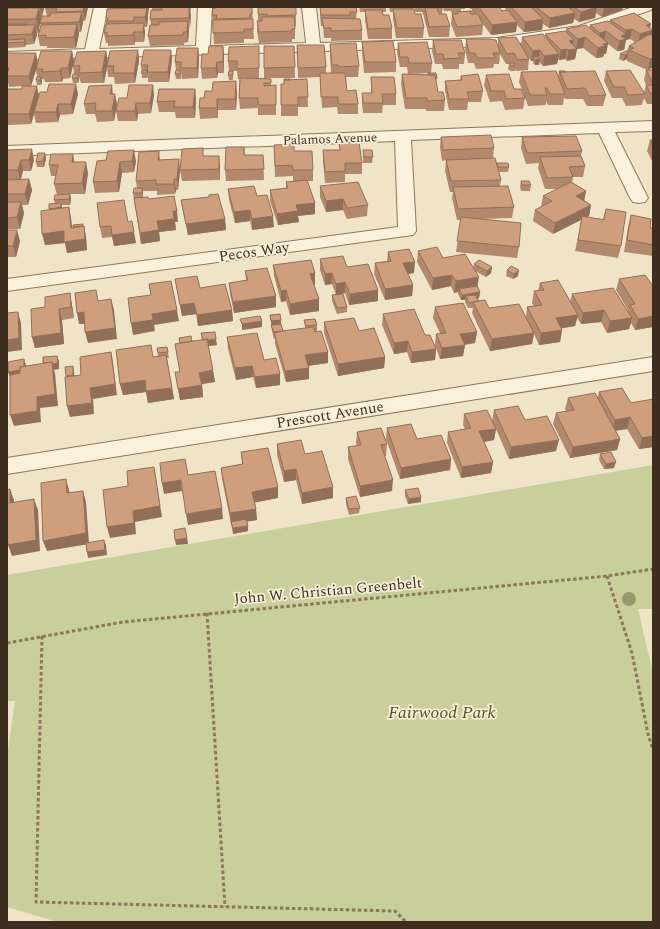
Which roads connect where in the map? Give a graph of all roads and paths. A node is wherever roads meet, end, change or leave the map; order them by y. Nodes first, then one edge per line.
1 (101, 7) edge
2 (205, 7) edge
3 (310, 7) edge
4 (646, 7) edge
5 (631, 13) junction
6 (644, 21) edge
7 (313, 47) junction
8 (203, 51) junction
9 (91, 54) junction
10 (7, 56) edge
11 (653, 126) edge
12 (605, 128) junction
13 (403, 136) junction
14 (7, 151) edge
15 (639, 198) dead end
16 (7, 285) edge
17 (653, 364) edge
18 (7, 466) edge
19 (653, 569) edge
20 (607, 576) junction
21 (206, 613) junction
22 (42, 636) junction
23 (7, 643) edge
24 (653, 750) edge
25 (225, 907) junction
26 (406, 922) edge

1 - 9 street
2 - 8 street
3 - 7 street
4 - 5 street
5 - 6 street
5 - 7 street
7 - 8 street
8 - 9 street
9 - 10 street
11 - 12 street, Palamos Avenue
12 - 13 street, Palamos Avenue
12 - 15 street
13 - 14 street, Palamos Avenue
13 - 16 street, Pecos Way
17 - 18 street, Prescott Avenue
19 - 20 path, John W. Christian Greenbelt
20 - 21 path, John W. Christian Greenbelt
20 - 24 path
21 - 22 path, John W. Christian Greenbelt
21 - 25 path
22 - 23 path, John W. Christian Greenbelt
22 - 25 path
25 - 26 path

